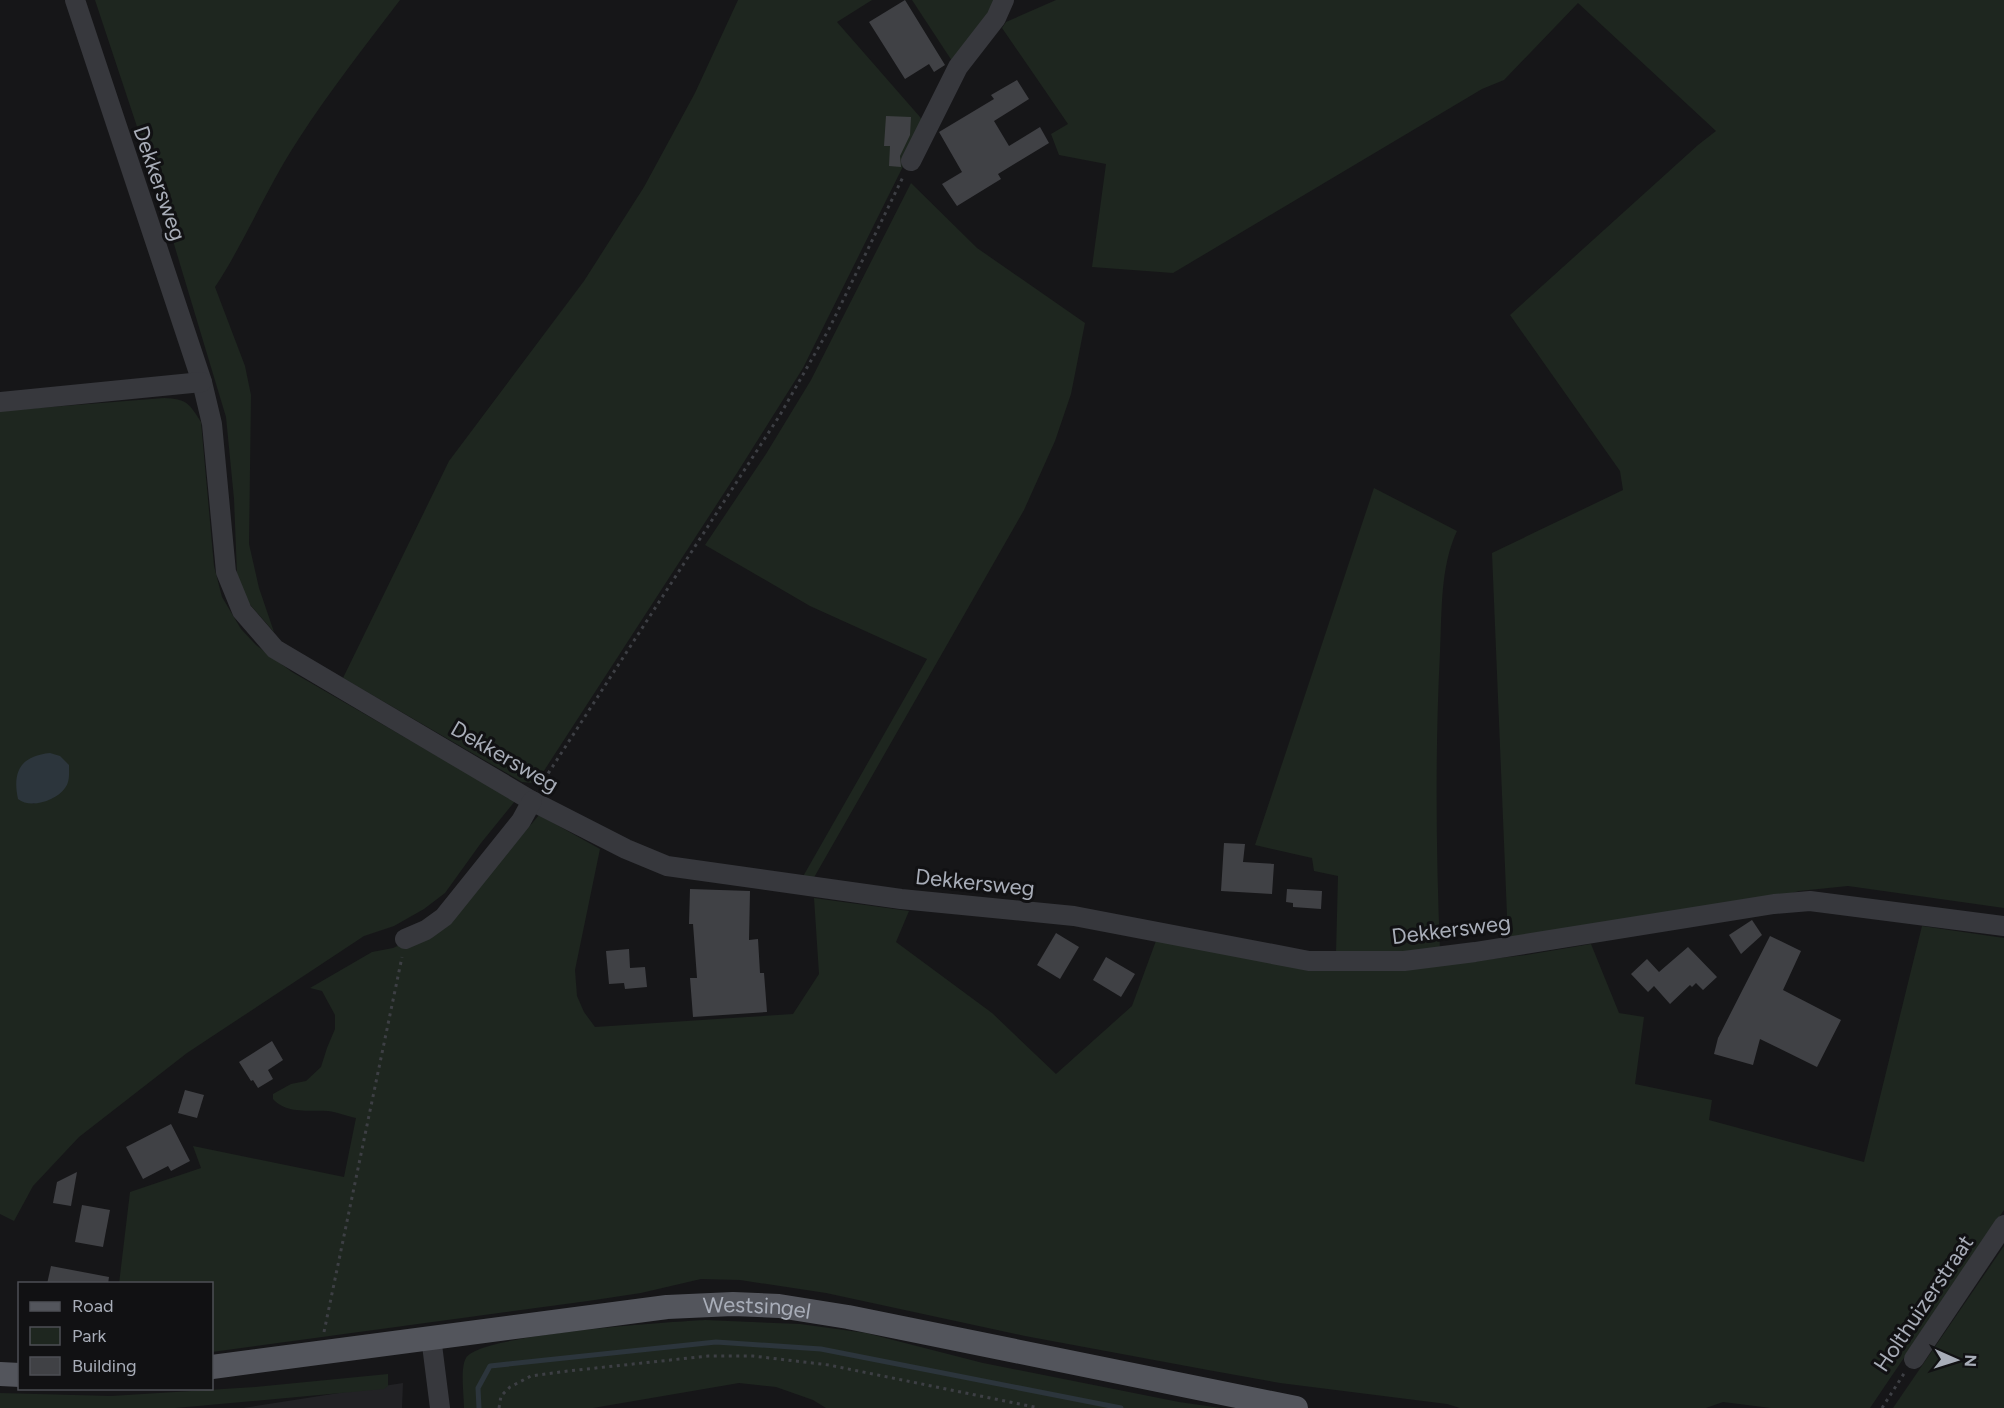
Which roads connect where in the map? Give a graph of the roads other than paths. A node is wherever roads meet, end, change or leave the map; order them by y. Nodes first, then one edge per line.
1 (75, 0) edge
2 (1004, 0) edge
3 (911, 161) road end
4 (201, 381) junction
5 (0, 402) edge
6 (531, 801) junction
7 (2004, 926) edge
8 (405, 939) road end
9 (2004, 1225) edge
10 (431, 1337) junction
11 (1914, 1359) road end
12 (213, 1367) edge
13 (0, 1374) edge
14 (18, 1375) edge
15 (440, 1408) edge
16 (1296, 1408) edge

1 - 4 street, Dekkersweg
2 - 3 street
4 - 5 street
4 - 6 street, Dekkersweg
6 - 7 street, Dekkersweg
6 - 8 street
9 - 11 street, Holthuizerstraat
10 - 12 main road, Westsingel
10 - 15 street
10 - 16 main road, Westsingel
13 - 14 main road

